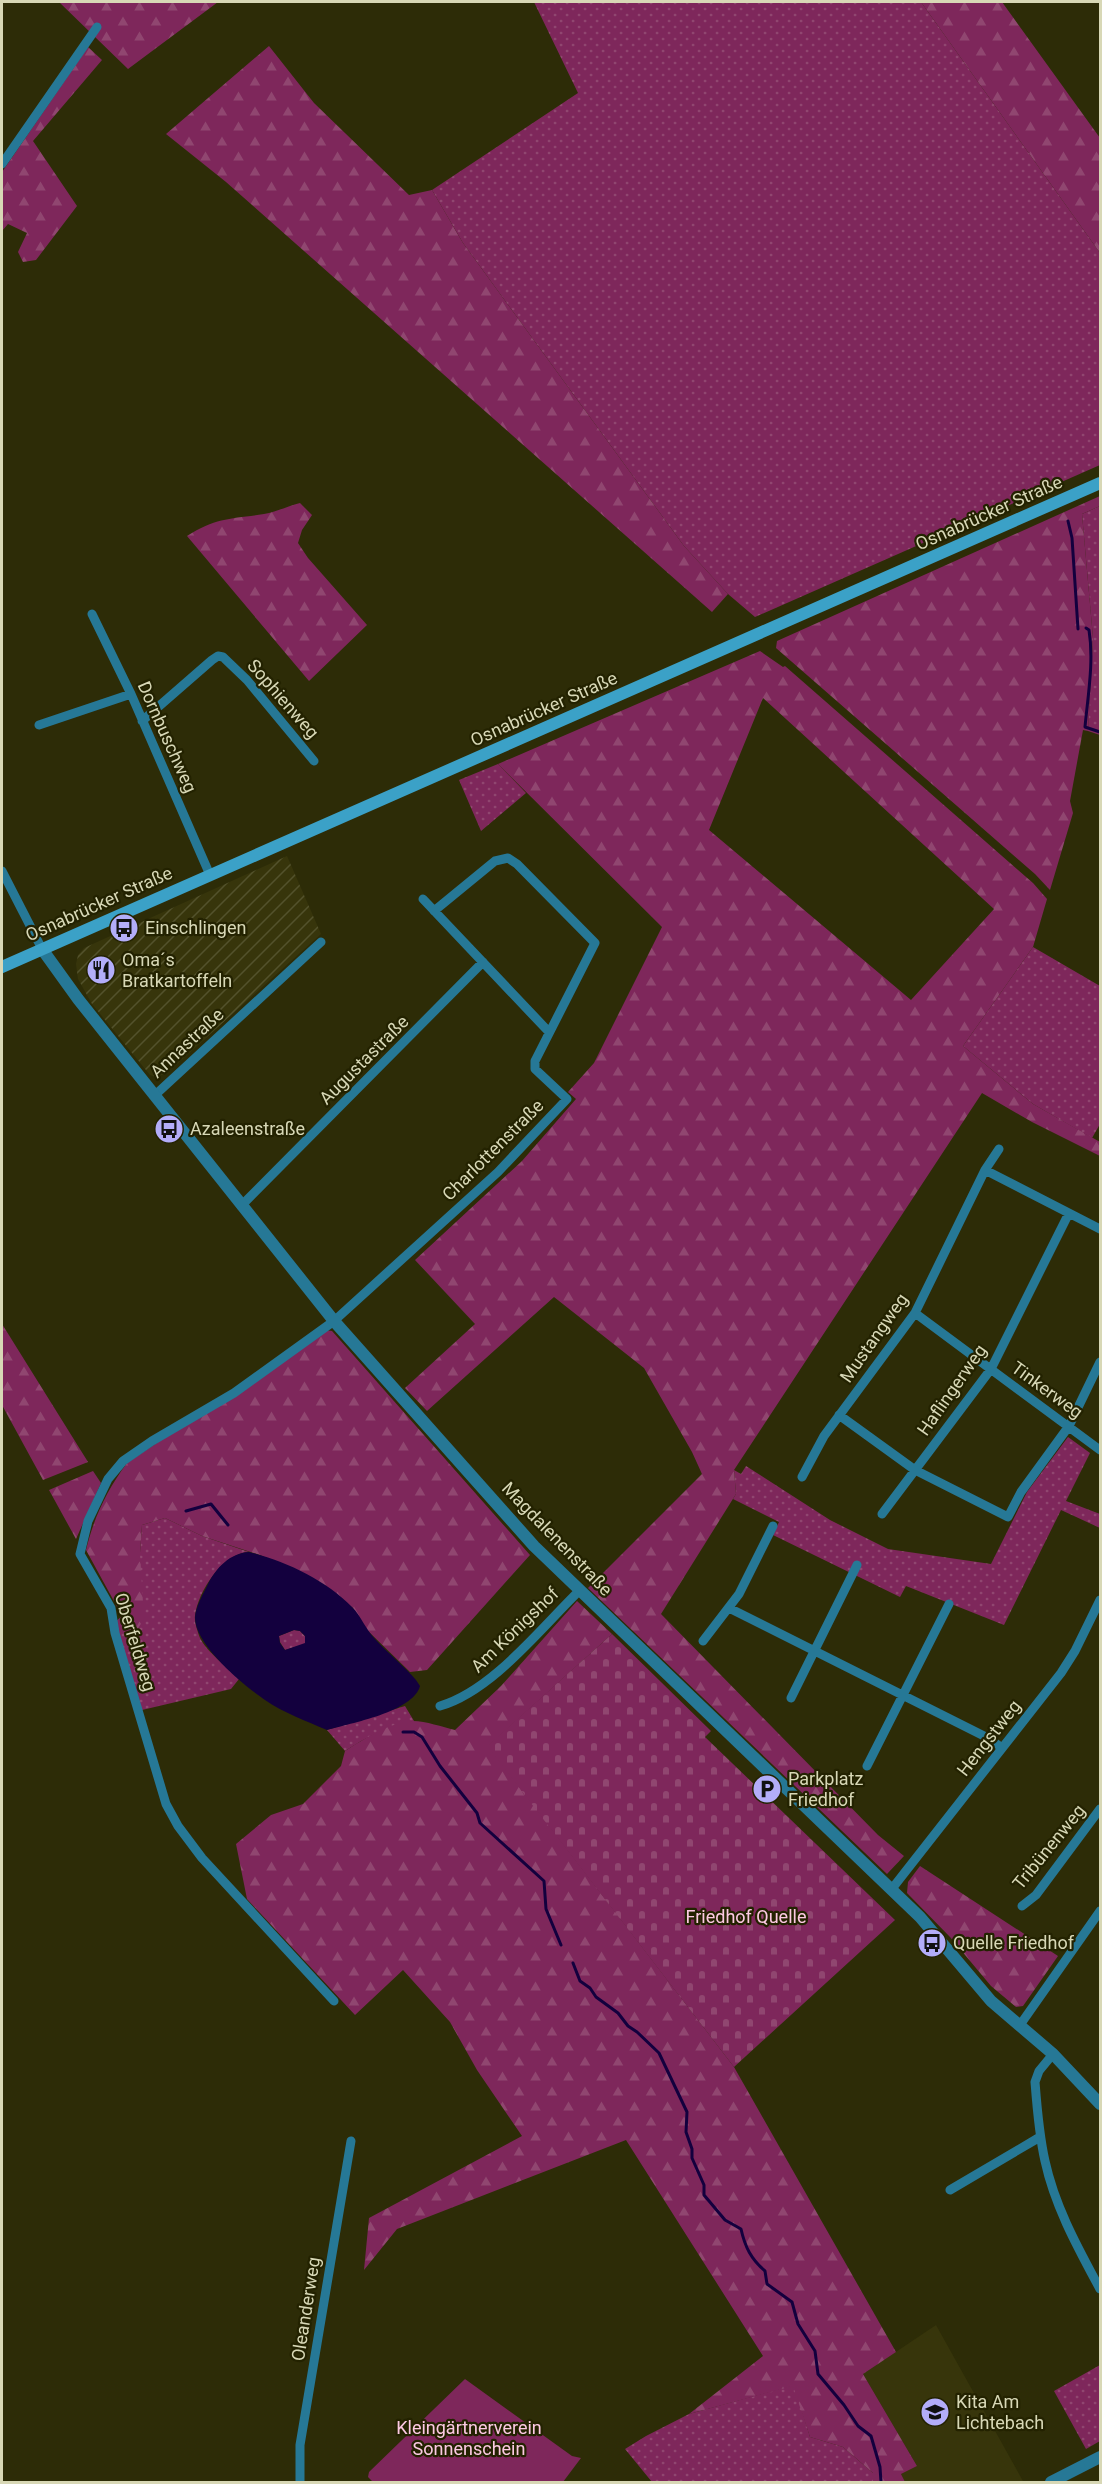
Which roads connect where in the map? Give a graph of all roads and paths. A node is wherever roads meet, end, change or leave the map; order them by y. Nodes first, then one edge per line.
1 (97, 27) dead end
2 (2, 164) edge
3 (1101, 483) edge
4 (92, 614) dead end
5 (130, 694) junction
6 (142, 721) junction
7 (39, 725) dead end
8 (314, 761) dead end
9 (2, 871) edge
10 (210, 875) junction
11 (423, 899) dead end
12 (434, 911) junction
13 (321, 942) dead end
14 (42, 949) junction
15 (483, 962) junction
16 (2, 967) edge
17 (549, 1031) junction
18 (154, 1096) junction
19 (999, 1149) dead end
20 (985, 1170) junction
21 (242, 1206) junction
22 (1069, 1213) junction
23 (1101, 1229) edge
24 (915, 1313) junction
25 (334, 1321) junction
26 (1101, 1362) edge
27 (991, 1369) junction
28 (839, 1415) junction
29 (1069, 1426) junction
30 (1101, 1450) edge
31 (915, 1470) junction
32 (802, 1477) dead end
33 (882, 1514) dead end
34 (773, 1526) dead end
35 (857, 1565) dead end
36 (579, 1591) junction
37 (1101, 1600) edge
38 (948, 1604) dead end
39 (729, 1608) junction
40 (703, 1641) dead end
41 (815, 1652) junction
42 (902, 1695) junction
43 (791, 1698) dead end
44 (440, 1706) dead end
45 (1002, 1748) junction
46 (867, 1766) dead end
47 (1101, 1809) edge
48 (891, 1890) junction
49 (1022, 1906) dead end
50 (1101, 1911) edge
51 (1097, 1924) edge
52 (334, 2001) dead end
53 (1020, 2025) junction
54 (1053, 2054) junction
55 (1101, 2104) edge
56 (1040, 2137) junction
57 (351, 2141) dead end
58 (950, 2190) dead end
59 (1101, 2289) edge
60 (1101, 2457) edge
61 (300, 2482) edge
62 (1051, 2482) edge

1 - 2 street
3 - 10 main road, Osnabrücker Straße
4 - 5 street, Dornbuschweg
5 - 6 street, Dornbuschweg
5 - 7 street
6 - 8 street, Sophienweg
6 - 10 street, Dornbuschweg
9 - 14 street
10 - 14 main road, Osnabrücker Straße
11 - 12 street
12 - 15 street
12 - 17 street, Charlottenstraße
13 - 18 street, Annastraße
14 - 16 main road, Osnabrücker Straße
14 - 18 street, Magdalenenstraße
15 - 17 street
15 - 21 street, Augustastraße
17 - 25 street, Charlottenstraße
18 - 21 street, Magdalenenstraße
19 - 20 street, Mustangweg
20 - 22 street
20 - 24 street, Mustangweg
21 - 25 street, Magdalenenstraße
22 - 23 street
22 - 27 street, Haflingerweg
24 - 27 street, Tinkerweg
24 - 28 street, Mustangweg
25 - 36 street, Magdalenenstraße
25 - 52 street, Oberfeldweg
26 - 29 street
27 - 29 street, Tinkerweg
27 - 31 street, Haflingerweg
28 - 31 street
28 - 32 street, Mustangweg
29 - 30 street, Tinkerweg
29 - 31 street
31 - 33 street, Haflingerweg
34 - 39 street
35 - 41 street
36 - 44 street, Am Königshof
36 - 48 street, Magdalenenstraße
37 - 45 street, Hengstweg
38 - 42 street
39 - 40 street
39 - 41 street
41 - 42 street
41 - 43 street
42 - 45 street
42 - 46 street
45 - 48 street, Hengstweg
47 - 49 street, Tribünenweg
48 - 53 street, Magdalenenstraße
50 - 51 street
51 - 53 street
53 - 54 street, Magdalenenstraße
54 - 55 street, Magdalenenstraße
54 - 56 street
56 - 58 street
56 - 59 street
57 - 61 street, Oleanderweg
60 - 62 street

